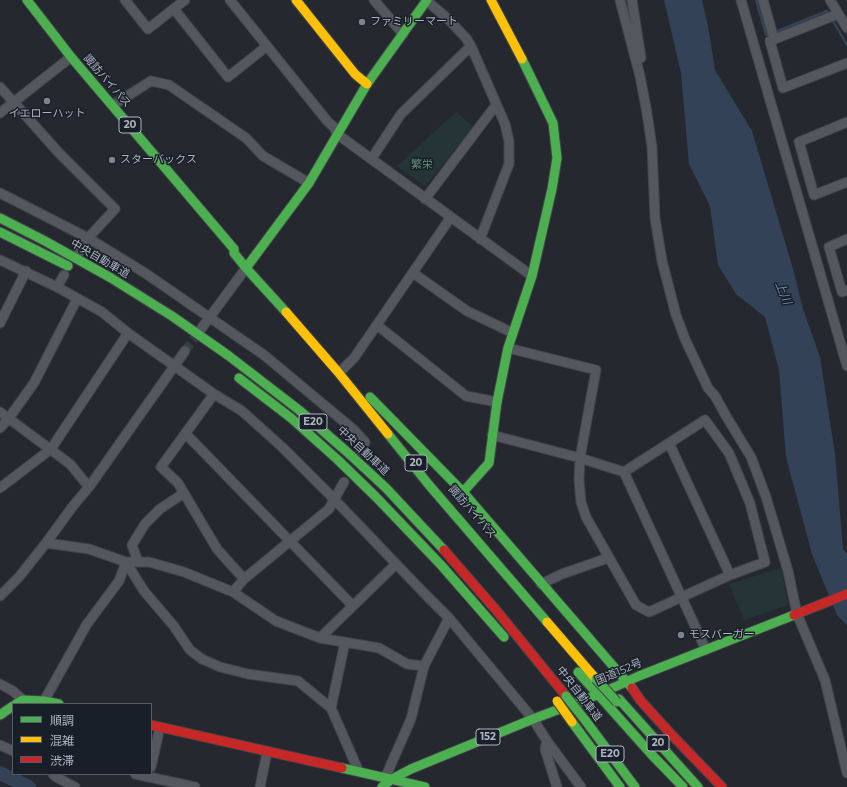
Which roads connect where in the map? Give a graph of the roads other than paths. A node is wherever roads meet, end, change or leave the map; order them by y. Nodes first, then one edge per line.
1 (27, 0) edge
2 (125, 0) edge
3 (185, 0) edge
4 (230, 0) edge
5 (296, 0) edge
6 (374, 0) edge
7 (426, 0) edge
8 (491, 0) edge
9 (620, 0) edge
10 (632, 0) edge
11 (741, 0) edge
12 (763, 0) edge
13 (830, 0) edge
14 (174, 9) junction
15 (838, 14) junction
16 (847, 28) edge
17 (403, 34) junction
18 (774, 39) junction
19 (267, 46) junction
20 (471, 46) junction
21 (71, 57) junction
22 (847, 63) edge
23 (367, 84) junction
24 (0, 87) edge
25 (14, 103) junction
26 (496, 104) junction
27 (112, 105) junction
28 (647, 113) junction
29 (0, 114) edge
30 (847, 122) edge
31 (337, 134) junction
32 (372, 158) junction
33 (847, 182) edge
34 (309, 183) junction
35 (0, 194) edge
36 (425, 199) junction
37 (451, 217) junction
38 (0, 218) edge
39 (0, 232) edge
40 (0, 235) edge
41 (88, 238) junction
42 (480, 239) junction
43 (847, 239) edge
44 (79, 252) dead end
45 (44, 254) junction
46 (0, 260) edge
47 (248, 265) junction
48 (78, 271) dead end
49 (26, 272) junction
50 (413, 273) junction
51 (64, 275) dead end
52 (532, 276) junction
53 (57, 287) junction
54 (847, 290) edge
55 (77, 299) junction
56 (210, 318) junction
57 (0, 323) edge
58 (377, 325) junction
59 (201, 328) tunnel mouth
60 (128, 333) junction
61 (513, 333) junction
62 (508, 348) junction
63 (185, 351) tunnel mouth
64 (174, 366) junction
65 (847, 366) edge
66 (231, 371) dead end
67 (345, 373) junction
68 (214, 394) junction
69 (359, 399) junction
70 (497, 402) junction
71 (0, 412) edge
72 (9, 418) junction
73 (0, 428) edge
74 (186, 434) junction
75 (492, 435) junction
76 (669, 443) junction
77 (51, 449) junction
78 (360, 451) dead end
79 (580, 458) junction
80 (624, 472) junction
81 (344, 482) dead end
82 (89, 487) junction
83 (0, 488) edge
84 (184, 492) junction
85 (463, 492) junction
86 (335, 500) junction
87 (291, 541) junction
88 (46, 543) junction
89 (608, 558) junction
90 (126, 562) junction
91 (138, 562) junction
92 (396, 564) junction
93 (730, 575) junction
94 (244, 579) junction
95 (541, 584) junction
96 (233, 592) junction
97 (847, 594) edge
98 (0, 596) edge
99 (681, 597) junction
100 (352, 605) junction
101 (799, 613) junction
102 (449, 618) junction
103 (546, 635) dead end
104 (320, 638) junction
105 (345, 642) junction
106 (508, 642) dead end
107 (706, 650) junction
108 (571, 665) dead end
109 (424, 666) junction
110 (598, 678) junction
111 (627, 681) junction
112 (0, 684) edge
113 (597, 695) junction
114 (554, 698) dead end
115 (618, 700) junction
116 (44, 701) junction
117 (19, 702) edge
118 (54, 703) edge
119 (12, 707) edge
120 (331, 708) junction
121 (0, 714) edge
122 (533, 719) junction
123 (155, 726) edge
124 (547, 741) junction
125 (0, 745) edge
126 (12, 751) edge
127 (267, 752) junction
128 (152, 757) edge
129 (360, 772) junction
130 (847, 773) edge
131 (56, 775) edge
132 (149, 775) edge
133 (386, 781) edge
134 (75, 787) edge
135 (195, 787) edge
136 (260, 787) edge
137 (425, 787) edge
138 (557, 787) edge
139 (581, 787) edge
140 (620, 787) edge
141 (635, 787) edge
142 (684, 787) edge
143 (692, 787) edge
144 (698, 787) edge
145 (722, 787) edge

1 - 21 main road, 諏訪バイパス / 20
2 - 14 street
3 - 14 street
4 - 19 street
5 - 23 main road
6 - 17 street
7 - 17 main road
7 - 20 street
8 - 52 main road
9 - 28 street
10 - 28 street
11 - 65 street
12 - 18 street
13 - 15 street
14 - 19 street
15 - 16 street
15 - 18 street
17 - 23 main road
18 - 22 street
19 - 31 street
20 - 26 street
20 - 32 street
21 - 25 street
21 - 27 main road, 諏訪バイパス / 20
23 - 31 main road
24 - 25 street
25 - 29 street
25 - 41 street
26 - 36 street
26 - 42 street
27 - 34 street
27 - 47 main road, 諏訪バイパス / 20
28 - 101 street
30 - 33 street
31 - 32 street
31 - 34 main road
32 - 36 street
34 - 47 main road
35 - 41 street
36 - 37 street
37 - 42 street
37 - 50 street
38 - 141 main road, 中央自動車道 / E20, bridge
39 - 45 main road, 中央自動車道
40 - 45 main road
41 - 44 street
41 - 56 street
42 - 52 street
43 - 54 street
45 - 48 main road, 中央自動車道
46 - 49 street
47 - 56 street
47 - 67 main road, 諏訪バイパス / 20
47 - 69 main road, 諏訪バイパス / 20
49 - 53 street
49 - 57 street
50 - 58 street
50 - 61 street
51 - 53 street
52 - 61 main road
53 - 55 street
55 - 60 street
55 - 72 street
56 - 59 street
56 - 78 street
58 - 67 street
58 - 70 street
60 - 64 street
60 - 77 street
61 - 62 main road
62 - 70 main road
62 - 79 street
63 - 64 street
64 - 68 street
64 - 82 street
66 - 106 main road, E20
67 - 85 main road, 20
67 - 110 main road, 諏訪バイパス / 20
68 - 74 street
68 - 86 street
69 - 103 main road, 20
69 - 110 main road, 諏訪バイパス / 20
70 - 75 main road
71 - 72 street
72 - 73 street
72 - 77 street
74 - 84 street
74 - 87 street
75 - 79 street
75 - 85 main road
76 - 80 street
76 - 93 street
76 - 93 street
77 - 82 street
77 - 83 street
79 - 80 street
79 - 89 street
80 - 99 street
81 - 86 street
82 - 88 street
84 - 91 street
84 - 94 street
85 - 95 main road, 20
86 - 87 street
86 - 92 street
87 - 94 street
87 - 100 street
88 - 90 street
88 - 98 street
89 - 95 street
89 - 99 street
90 - 91 street
90 - 116 street
90 - 120 street
91 - 96 street
92 - 100 street
92 - 102 street
93 - 99 street
94 - 96 street
95 - 111 main road, 20
96 - 104 street
97 - 101 main road, 国道152号 / 152
99 - 107 street
100 - 104 street
101 - 107 main road, 国道152号 / 152
101 - 130 street
102 - 109 street
102 - 122 street
104 - 105 street
105 - 109 street
105 - 120 street
107 - 111 main road, 国道152号 / 152
108 - 113 main road, 20
109 - 133 street
110 - 115 main road, 諏訪バイパス / 20, bridge
111 - 113 main road, 国道152号 / 152
111 - 145 main road, 20
112 - 117 street
113 - 122 main road, 国道152号 / 152
113 - 142 main road, 20
114 - 140 main road, 中央自動車道 / E20, bridge
115 - 143 main road, 諏訪バイパス / 20
115 - 144 main road, 諏訪バイパス / 20
116 - 117 main road
116 - 118 main road
119 - 121 main road
120 - 129 street
122 - 124 street
122 - 133 main road, 国道152号 / 152
123 - 127 main road
123 - 128 street
124 - 138 street
124 - 139 street
125 - 126 street
127 - 129 main road
127 - 136 street
129 - 133 main road
131 - 134 street
132 - 135 street
133 - 137 main road

